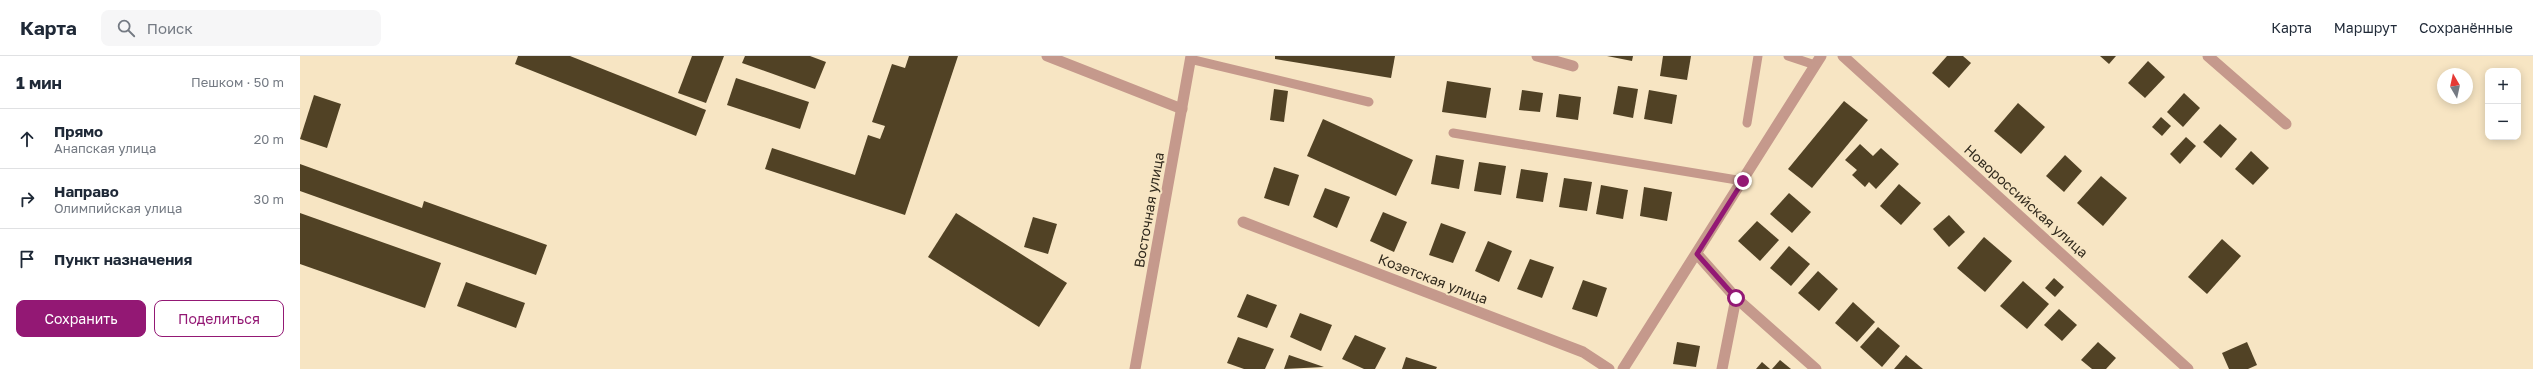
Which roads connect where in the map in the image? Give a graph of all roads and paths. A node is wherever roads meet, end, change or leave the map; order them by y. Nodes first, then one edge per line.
1 (1047, 56) edge
2 (1537, 56) edge
3 (1758, 56) edge
4 (1788, 56) edge
5 (1843, 56) edge
6 (2208, 56) edge
7 (1191, 58) edge
8 (1818, 60) edge
9 (1573, 66) dead end
10 (1369, 102) dead end
11 (1182, 109) junction
12 (1747, 123) dead end
13 (2286, 124) dead end
14 (1453, 133) dead end
15 (1743, 181) junction
16 (1243, 222) dead end
17 (1697, 254) junction
18 (1736, 298) junction
19 (1135, 369) edge
20 (1609, 369) edge
21 (1623, 369) edge
22 (1722, 369) edge
23 (1816, 369) edge
24 (2188, 369) edge

1 - 11 street
2 - 9 street
3 - 12 lane
4 - 8 lane
5 - 24 street, Новороссийская улица
6 - 13 street
7 - 10 lane
7 - 11 street, Восточная улица
8 - 15 street
11 - 19 street, Восточная улица
14 - 15 lane
15 - 17 street
16 - 20 street, Козетская улица
17 - 18 street
17 - 21 street
18 - 22 street
18 - 23 street

